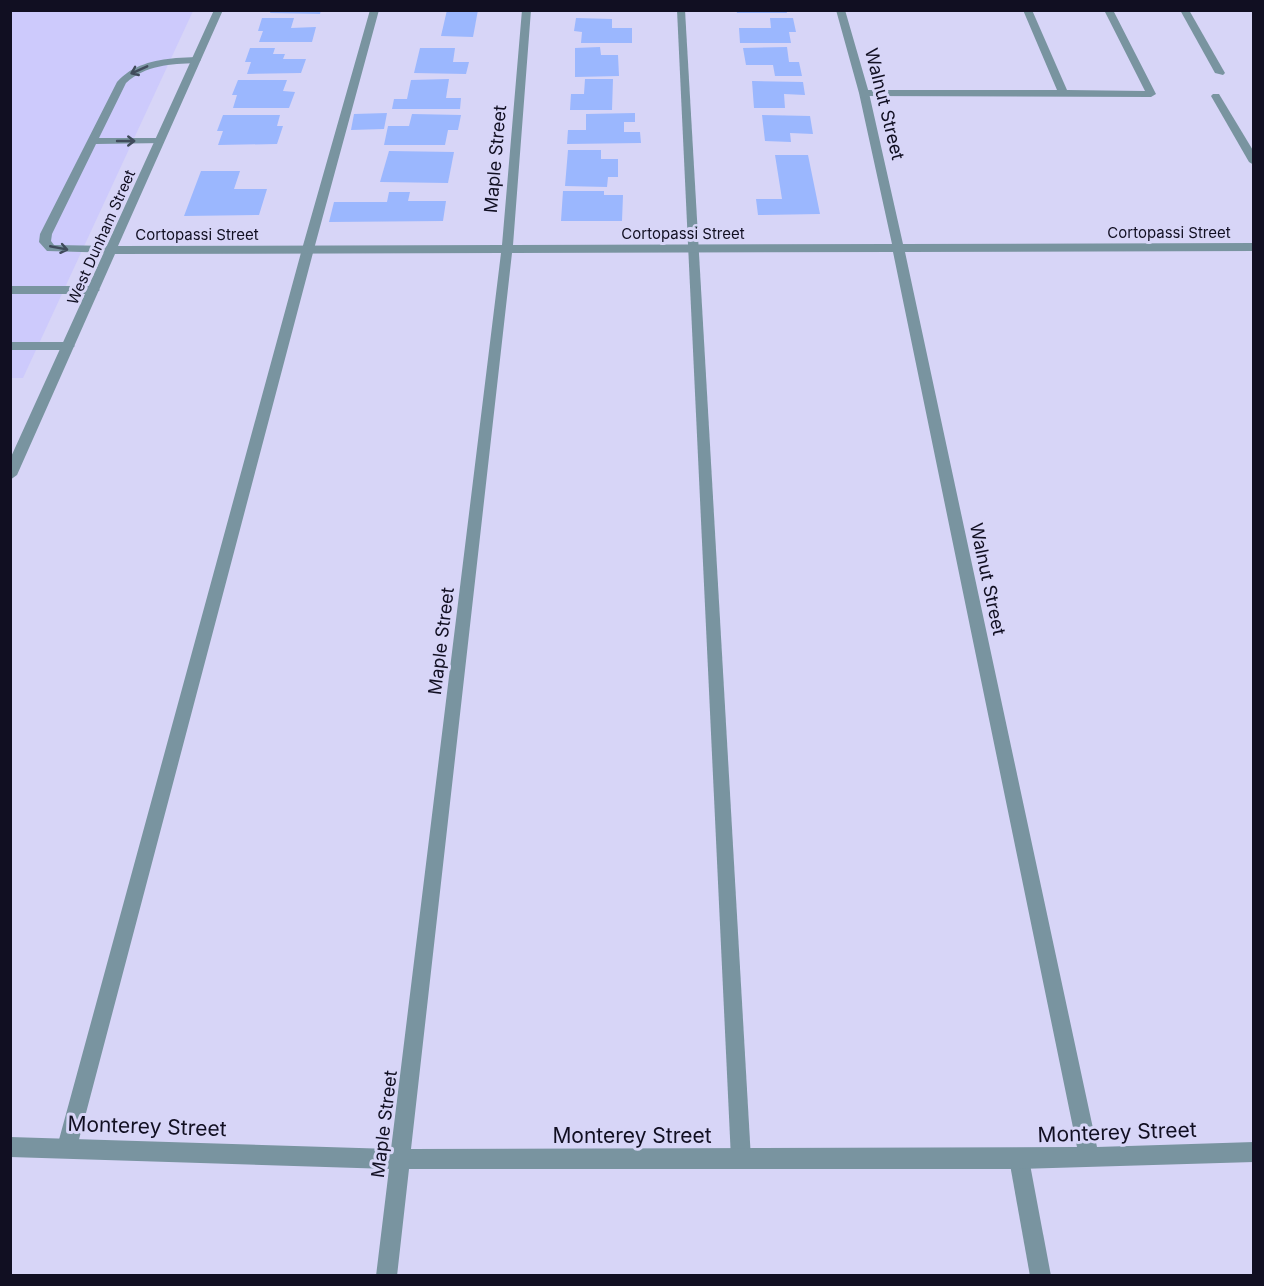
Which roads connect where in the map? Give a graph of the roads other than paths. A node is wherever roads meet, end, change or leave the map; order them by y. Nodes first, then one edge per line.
1 (219, 10) edge
2 (375, 10) edge
3 (527, 10) edge
4 (681, 10) edge
5 (840, 10) edge
6 (1027, 10) edge
7 (1108, 10) edge
8 (1184, 10) edge
9 (196, 60) junction
10 (1220, 73) dead end
11 (864, 93) junction
12 (1063, 93) junction
13 (1216, 96) dead end
14 (91, 141) junction
15 (160, 141) junction
16 (1254, 162) edge
17 (898, 247) junction
18 (1254, 247) edge
19 (507, 248) junction
20 (695, 248) junction
21 (308, 249) junction
22 (112, 250) junction
23 (10, 290) edge
24 (94, 290) junction
25 (10, 346) edge
26 (69, 346) junction
27 (10, 475) edge
28 (10, 1147) edge
29 (68, 1147) junction
30 (1254, 1152) edge
31 (1089, 1158) junction
32 (399, 1159) junction
33 (741, 1159) junction
34 (1019, 1159) junction
35 (386, 1275) edge
36 (1041, 1275) edge

1 - 9 street, West Dunham Street
2 - 21 street
3 - 19 street, Maple Street
4 - 20 street
5 - 11 street, Walnut Street
6 - 12 street
7 - 12 street
8 - 10 street
9 -> 14 street
9 - 15 street, West Dunham Street
11 - 12 street
11 - 17 street, Walnut Street
13 - 16 street
14 -> 15 street
14 -> 22 street, Cortopassi Street
15 - 22 street, West Dunham Street
17 - 18 street, Cortopassi Street
17 - 20 street, Cortopassi Street
17 - 31 street, Walnut Street
19 - 20 street, Cortopassi Street
19 - 21 street, Cortopassi Street
19 - 32 street, Maple Street
20 - 33 street
21 - 22 street, Cortopassi Street
21 - 29 street
22 - 24 street, West Dunham Street
23 - 24 street
24 - 26 street, West Dunham Street
25 - 26 street
26 - 27 street, West Dunham Street
28 - 29 street, Monterey Street
29 - 32 street, Monterey Street
30 - 31 street, Monterey Street
31 - 34 street, Monterey Street
32 - 33 street, Monterey Street
32 - 35 street, Maple Street
33 - 34 street, Monterey Street
34 - 36 street

